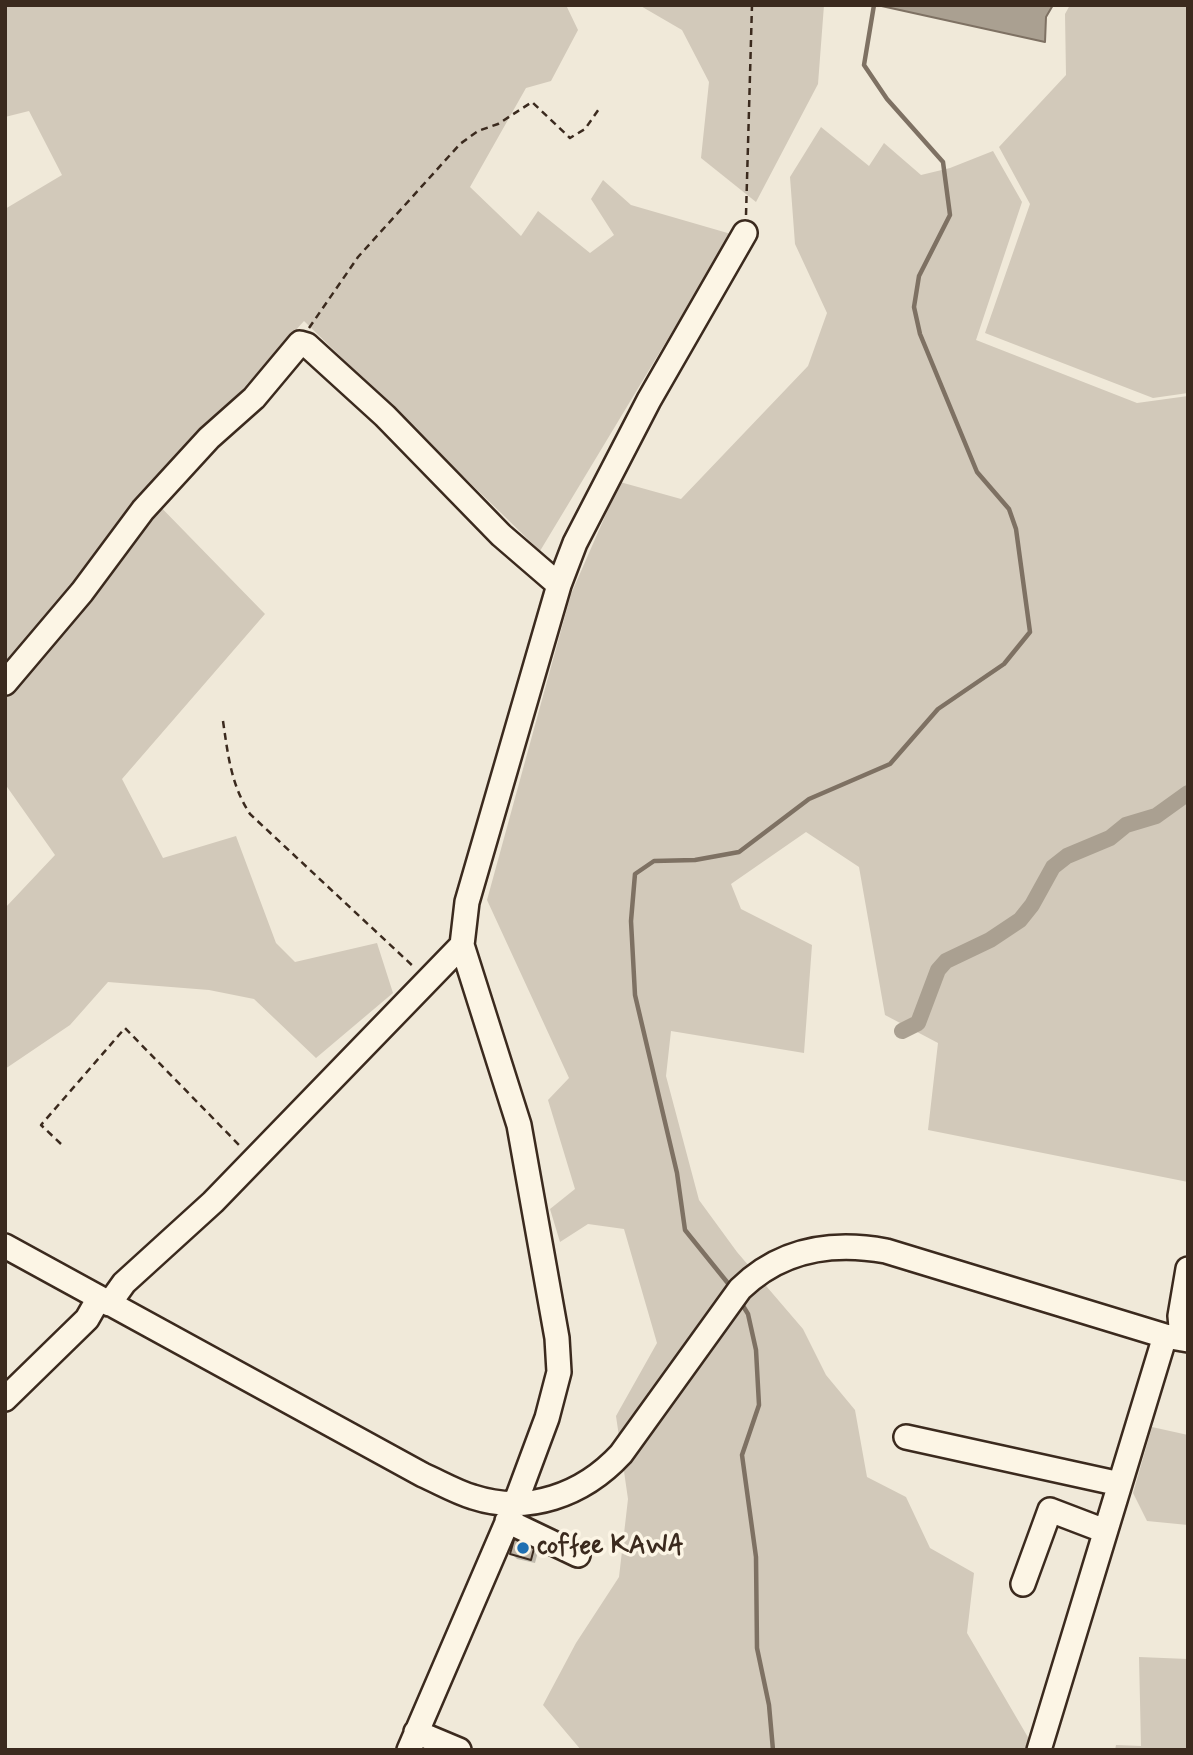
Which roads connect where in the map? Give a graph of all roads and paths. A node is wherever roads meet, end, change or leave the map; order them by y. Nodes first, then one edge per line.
1 (752, 5) edge
2 (599, 109) dead end
3 (745, 233) joint
4 (300, 342) junction
5 (559, 585) junction
6 (5, 683) edge
7 (223, 722) dead end
8 (461, 945) junction
9 (426, 982) junction
10 (61, 1144) dead end
11 (254, 1160) junction
12 (5, 1246) edge
13 (1188, 1269) edge
14 (104, 1301) junction
15 (1178, 1338) edge
16 (5, 1399) edge
17 (906, 1437) dead end
18 (1120, 1485) junction
19 (511, 1513) junction
20 (1105, 1531) junction
21 (578, 1555) dead end
22 (1023, 1584) dead end
23 (412, 1741) edge
24 (459, 1750) edge
25 (1039, 1750) edge

1 - 3 path
2 - 4 path
3 - 5 street
4 - 5 street
4 - 6 street
5 - 8 street
7 - 9 path
8 - 9 street
8 - 19 street
9 - 11 street
10 - 11 path
11 - 14 street
12 - 14 street
13 - 15 street
14 - 16 street
14 - 19 street
15 - 18 street
15 - 19 street
17 - 18 street
18 - 20 street
19 - 21 street
19 - 23 street
20 - 22 street
20 - 25 street
23 - 24 street

